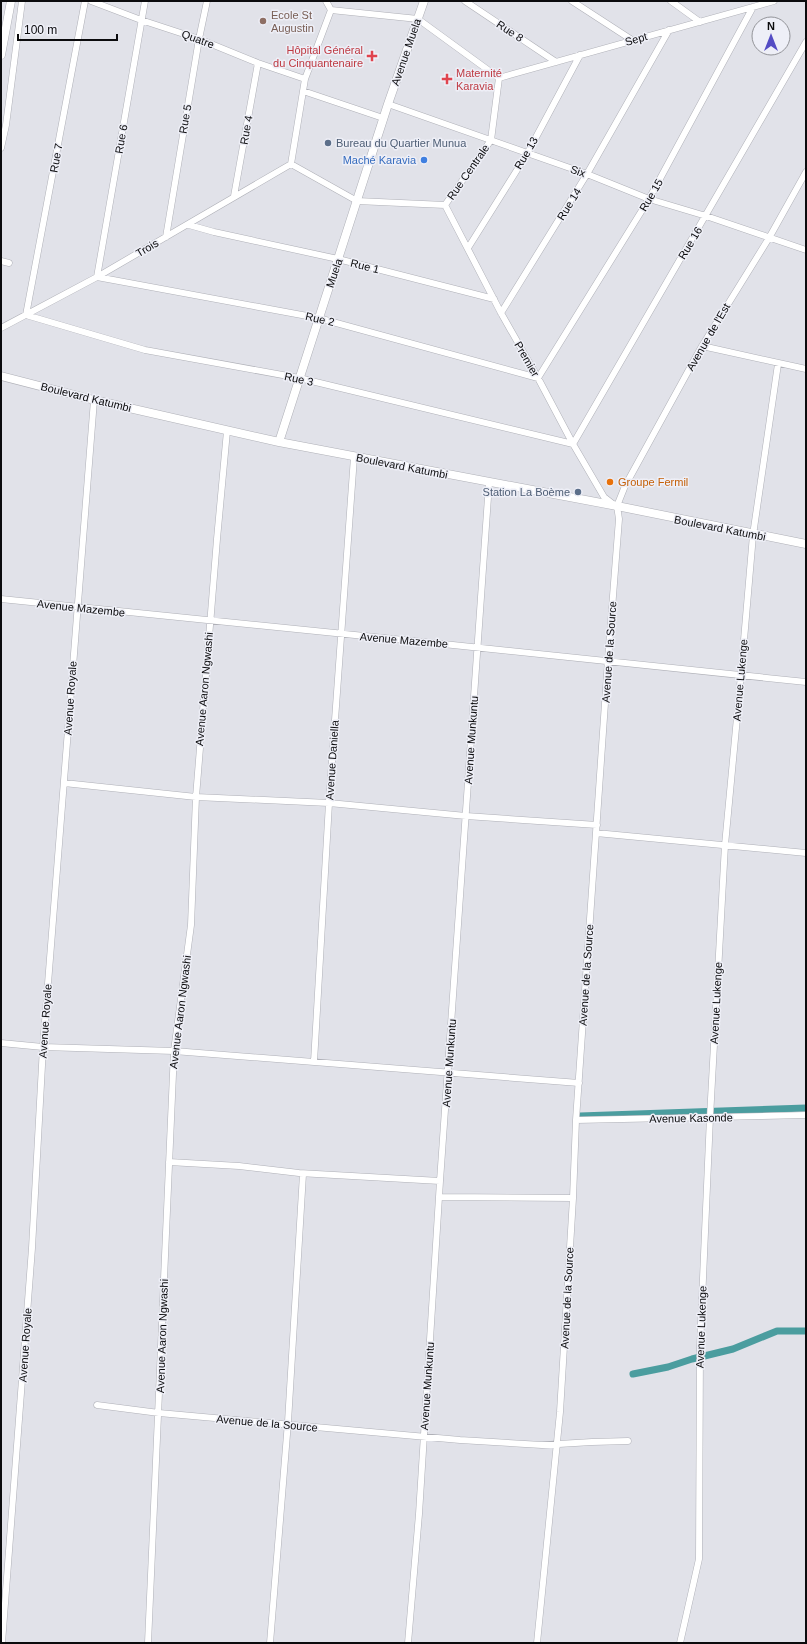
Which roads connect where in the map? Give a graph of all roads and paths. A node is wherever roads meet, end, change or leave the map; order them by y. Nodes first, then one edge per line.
1 (11, 1) edge
2 (22, 1) edge
3 (85, 1) edge
4 (91, 1) edge
5 (145, 1) edge
6 (207, 1) edge
7 (326, 1) edge
8 (424, 1) edge
9 (465, 1) edge
10 (572, 1) edge
11 (671, 1) edge
12 (774, 1) edge
13 (753, 7) junction
14 (331, 10) junction
15 (418, 19) junction
16 (141, 20) junction
17 (700, 22) junction
18 (669, 30) junction
19 (199, 39) junction
20 (632, 40) junction
21 (806, 42) edge
22 (1, 54) edge
23 (580, 55) junction
24 (556, 62) junction
25 (258, 63) junction
26 (499, 78) junction
27 (305, 79) junction
28 (303, 91) junction
29 (388, 104) junction
30 (383, 118) junction
31 (491, 140) junction
32 (1, 148) edge
33 (527, 154) junction
34 (291, 164) junction
35 (806, 172) edge
36 (587, 174) junction
37 (234, 196) junction
38 (649, 199) junction
39 (357, 201) junction
40 (445, 205) junction
41 (706, 216) junction
42 (189, 225) junction
43 (166, 237) junction
44 (769, 238) junction
45 (468, 248) junction
46 (806, 250) edge
47 (338, 259) junction
48 (1, 261) edge
49 (9, 263) dead end
50 (97, 277) junction
51 (494, 299) junction
52 (501, 313) junction
53 (26, 315) junction
54 (318, 318) junction
55 (1, 328) edge
56 (702, 346) junction
57 (778, 364) junction
58 (806, 369) edge
59 (1, 376) edge
60 (299, 378) junction
61 (538, 378) junction
62 (94, 400) junction
63 (227, 431) junction
64 (279, 442) junction
65 (573, 444) junction
66 (354, 457) junction
67 (489, 483) junction
68 (616, 506) junction
69 (753, 534) junction
70 (806, 544) edge
71 (1, 599) edge
72 (77, 607) junction
73 (210, 621) junction
74 (342, 635) junction
75 (477, 646) junction
76 (608, 660) junction
77 (741, 675) junction
78 (806, 682) edge
79 (64, 782) junction
80 (196, 797) junction
81 (329, 803) junction
82 (466, 816) junction
83 (597, 825) junction
84 (596, 833) junction
85 (725, 845) junction
86 (806, 853) edge
87 (1, 1043) edge
88 (43, 1047) junction
89 (174, 1051) junction
90 (314, 1062) junction
91 (449, 1073) junction
92 (579, 1083) junction
93 (806, 1115) edge
94 (710, 1118) junction
95 (576, 1120) junction
96 (169, 1162) junction
97 (303, 1174) junction
98 (440, 1181) junction
99 (439, 1197) junction
100 (573, 1198) junction
101 (98, 1405) dead end
102 (159, 1413) junction
103 (288, 1425) junction
104 (424, 1437) junction
105 (628, 1441) dead end
106 (557, 1444) junction
107 (2, 1643) edge
108 (148, 1643) edge
109 (270, 1643) edge
110 (408, 1643) edge
111 (538, 1643) edge
112 (680, 1643) edge

1 - 22 street
2 - 32 street
3 - 53 street, Rue 7
4 - 16 street, Quatre
5 - 16 street, Rue 6
6 - 19 street, Rue 5
7 - 14 street
8 - 15 street, Avenue Muela
9 - 24 street, Rue 8
10 - 20 street
11 - 17 street
12 - 13 street, Sept
13 - 17 street, Sept
13 - 38 street, Rue 15
14 - 15 street
14 - 27 street
15 - 26 street
15 - 29 street, Avenue Muela
16 - 19 street, Quatre
16 - 50 street, Rue 6
17 - 18 street, Sept
18 - 20 street, Sept
18 - 36 street, Rue 14
19 - 25 street, Quatre
19 - 43 street, Rue 5
20 - 23 street, Sept
21 - 41 street, Rue 16
23 - 24 street, Sept
23 - 33 street, Rue 13
24 - 26 street, Sept
25 - 27 street, Quatre
25 - 37 street, Rue 4
26 - 31 street, Rue Centrale
27 - 28 street
28 - 30 street
28 - 34 street
29 - 30 street, Muela
29 - 31 street, Six
30 - 39 street, Muela
31 - 33 street, Six
31 - 40 street, Rue Centrale
33 - 36 street, Six
33 - 45 street, Rue 13
34 - 37 street, Trois
34 - 39 street, Rue Centrale
35 - 44 street, Avenue de l'Est
36 - 38 street, Six
36 - 52 street, Rue 14
37 - 42 street, Trois
38 - 41 street, Six
38 - 61 street, Rue 15
39 - 40 street, Rue Centrale
39 - 47 street, Muela
40 - 45 street, Premier
41 - 44 street, Six
41 - 65 street, Rue 16
42 - 43 street, Trois
42 - 47 street, Rue 1
43 - 50 street, Trois
44 - 46 street, Six
44 - 56 street, Avenue de l'Est
45 - 51 street, Premier
47 - 51 street, Rue 1
47 - 54 street, Muela
48 - 49 street
50 - 53 street, Trois
50 - 54 street, Rue 2
51 - 52 street, Premier
52 - 61 street, Premier
53 - 55 street, Trois
53 - 60 street, Rue 3
54 - 60 street, Muela
54 - 61 street, Rue 2
56 - 57 street
56 - 68 street, Avenue de l'Est
57 - 58 street
57 - 69 street, Avenue Lukenge
59 - 62 street, Boulevard Katumbi
60 - 64 street, Muela
60 - 65 street, Rue 3
61 - 65 street, Premier
62 - 63 street, Boulevard Katumbi
62 - 72 street, Avenue Royale
63 - 64 street, Boulevard Katumbi
63 - 73 street, Avenue Aaron Ngwashi
64 - 66 street, Boulevard Katumbi
65 - 68 street, Premier
66 - 67 street, Boulevard Katumbi
66 - 74 street, Avenue Daniella
67 - 68 street, Boulevard Katumbi
67 - 75 street, Avenue Munkuntu
68 - 69 street, Boulevard Katumbi
68 - 76 street, Avenue de la Source
69 - 70 street, Boulevard Katumbi
69 - 77 street, Avenue Lukenge
71 - 72 street, Avenue Mazembe
72 - 73 street, Avenue Mazembe
72 - 79 street, Avenue Royale
73 - 74 street, Avenue Mazembe
73 - 80 street, Avenue Aaron Ngwashi
74 - 75 street, Avenue Mazembe
74 - 81 street, Avenue Daniella
75 - 76 street, Avenue Mazembe
75 - 82 street, Avenue Munkuntu
76 - 77 street, Avenue Mazembe
76 - 83 street, Avenue de la Source
77 - 78 street, Avenue Mazembe
77 - 85 street, Avenue Lukenge
79 - 80 street
79 - 88 street, Avenue Royale
80 - 81 street
80 - 89 street, Avenue Aaron Ngwashi
81 - 82 street
81 - 90 street, Avenue Daniella
82 - 83 street
82 - 91 street, Avenue Munkuntu
83 - 84 street, Avenue de la Source
84 - 85 street
84 - 92 street, Avenue de la Source
85 - 86 street
85 - 94 street, Avenue Lukenge
87 - 88 street
88 - 89 street
88 - 107 street, Avenue Royale
89 - 90 street
89 - 96 street, Avenue Aaron Ngwashi
90 - 91 street
91 - 92 street
91 - 98 street, Avenue Munkuntu
92 - 95 street, Avenue de la Source
93 - 94 street, Avenue Kasonde
94 - 95 street, Avenue Kasonde
94 - 112 street, Avenue Lukenge
95 - 100 street, Avenue de la Source
96 - 97 street
96 - 102 street, Avenue Aaron Ngwashi
97 - 98 street
97 - 103 street
98 - 99 street, Avenue Munkuntu
99 - 100 street
99 - 104 street, Avenue Munkuntu
100 - 106 street, Avenue de la Source
101 - 102 street, Avenue de la Source
102 - 103 street, Avenue de la Source
102 - 108 street, Avenue Aaron Ngwashi
103 - 104 street, Avenue de la Source
103 - 109 street
104 - 106 street, Avenue de la Source
104 - 110 street, Avenue Munkuntu
105 - 106 street, Avenue de la Source
106 - 111 street, Avenue de la Source

